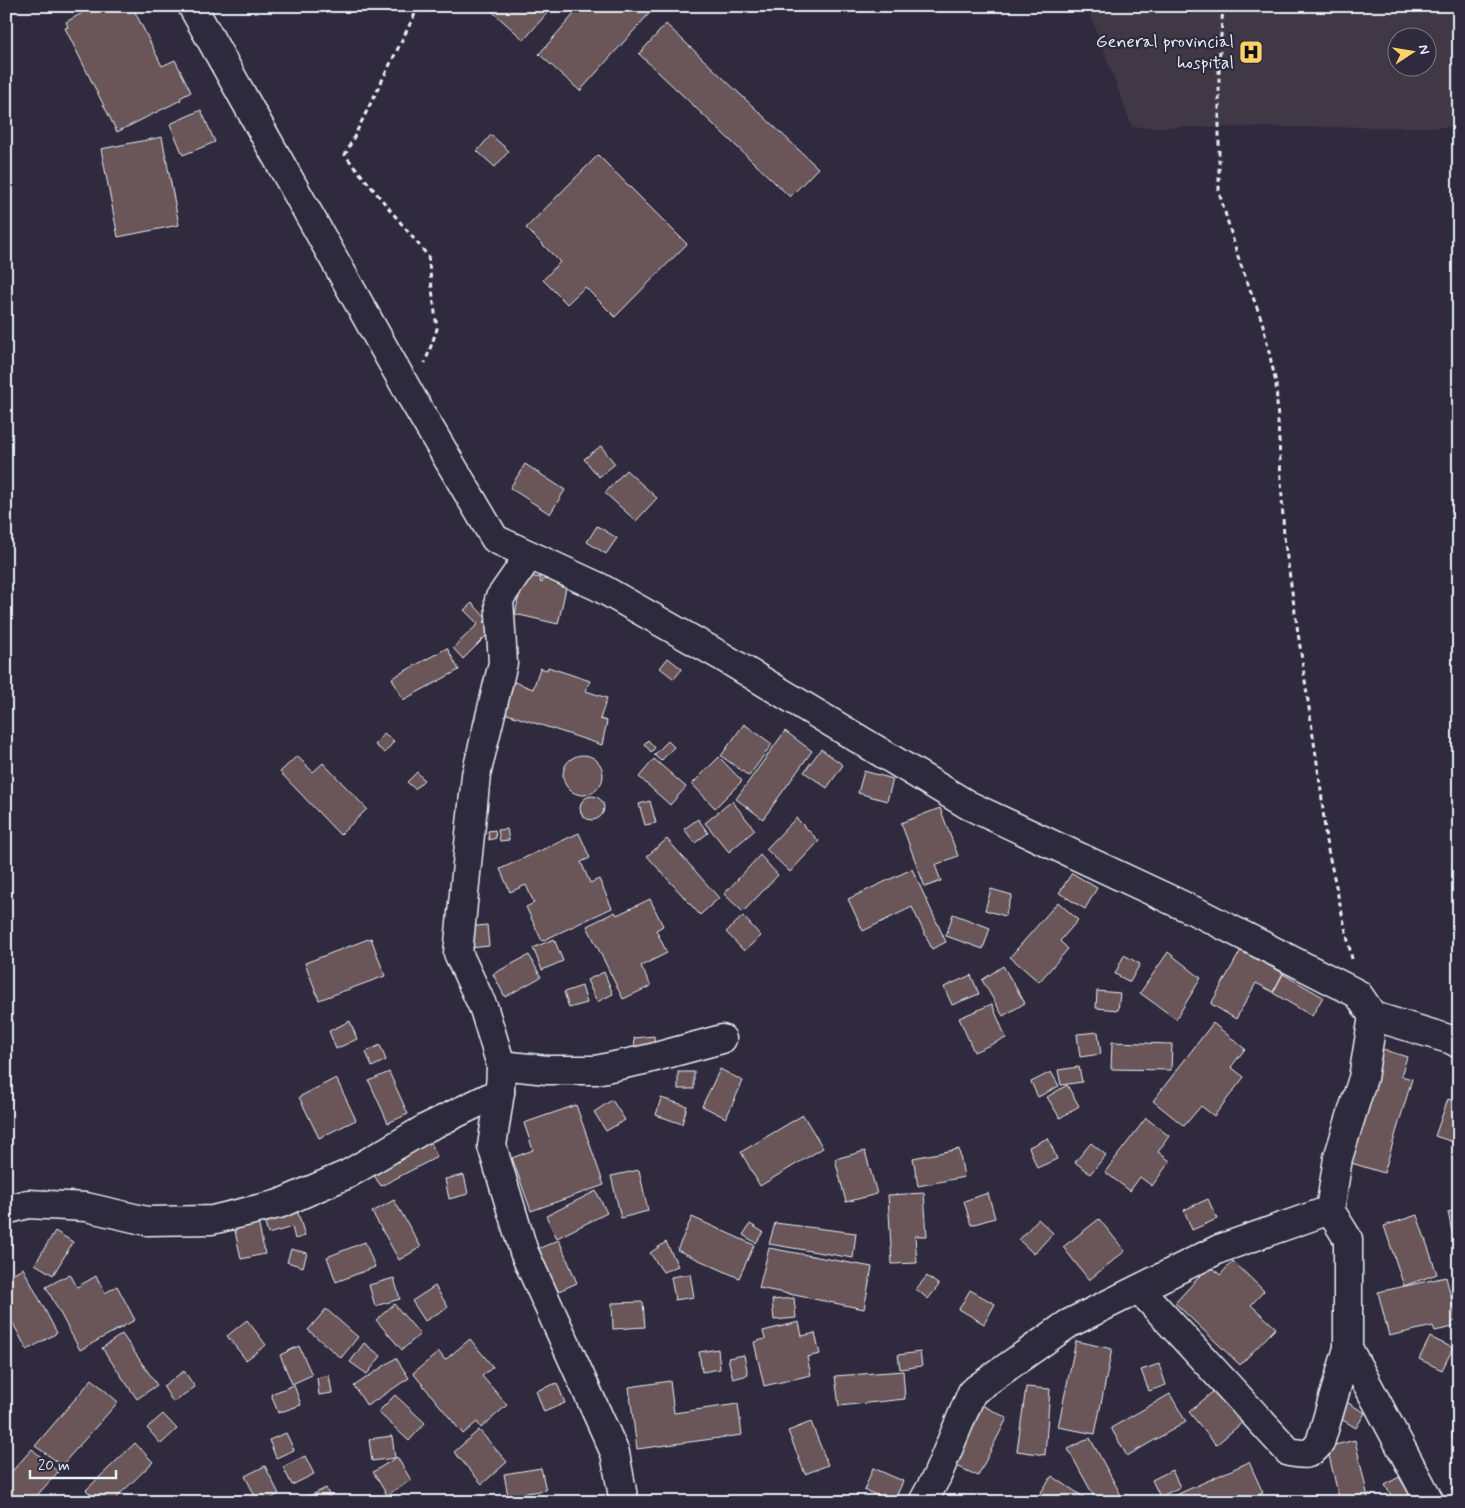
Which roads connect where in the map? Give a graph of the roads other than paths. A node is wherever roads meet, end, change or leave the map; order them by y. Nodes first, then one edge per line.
1 (192, 6) edge
2 (529, 556) junction
3 (1373, 1016) junction
4 (722, 1039) dead end
5 (1459, 1044) edge
6 (501, 1064) junction
7 (500, 1092) junction
8 (6, 1210) edge
9 (1330, 1210) junction
10 (1139, 1289) junction
11 (1348, 1348) junction
12 (624, 1502) edge
13 (923, 1502) edge
14 (1430, 1502) edge

1 - 2 street
2 - 3 street
2 - 6 street
3 - 5 street
3 - 9 street
4 - 6 street
6 - 7 street
7 - 8 street
7 - 12 street
9 - 10 street
9 - 11 street
10 - 11 street
10 - 13 street
11 - 14 street

